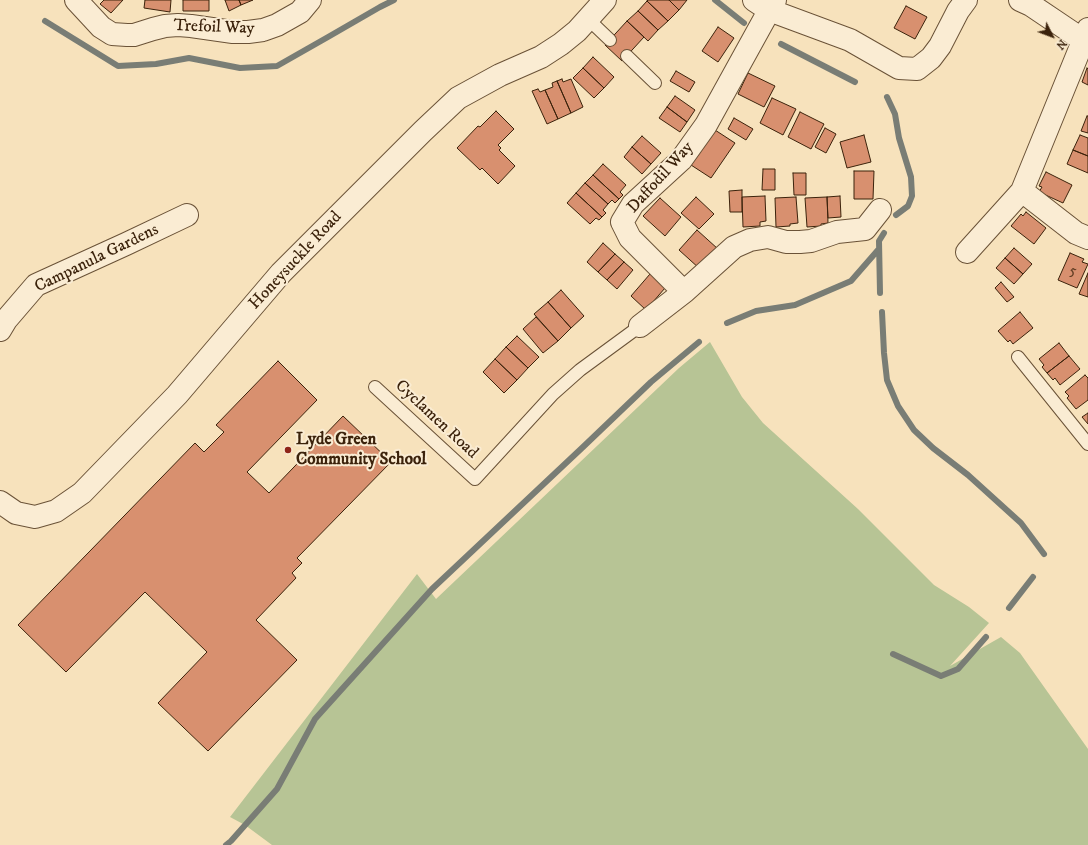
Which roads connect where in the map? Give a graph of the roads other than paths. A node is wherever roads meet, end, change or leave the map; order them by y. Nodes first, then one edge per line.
1 (76, 0) edge
2 (310, 0) edge
3 (605, 0) edge
4 (966, 0) edge
5 (1020, 0) edge
6 (766, 3) edge
7 (588, 18) junction
8 (1086, 37) edge
9 (610, 40) dead end
10 (627, 56) dead end
11 (656, 83) dead end
12 (1022, 191) junction
13 (880, 210) dead end
14 (187, 215) dead end
15 (1088, 238) edge
16 (967, 252) dead end
17 (684, 292) junction
18 (640, 326) joint
19 (0, 330) edge
20 (1018, 358) dead end
21 (375, 387) dead end
22 (1088, 444) edge
23 (0, 502) edge

1 - 2 street, Trefoil Way
3 - 7 street, Honeysuckle Road
4 - 6 street
5 - 8 street
6 - 17 street, Daffodil Way
7 - 9 lane
7 - 23 street, Honeysuckle Road
8 - 12 street
10 - 11 lane
12 - 15 street
12 - 16 street
13 - 17 street
14 - 19 street, Campanula Gardens
17 - 18 street
18 - 21 lane, Cyclamen Road
20 - 22 lane

